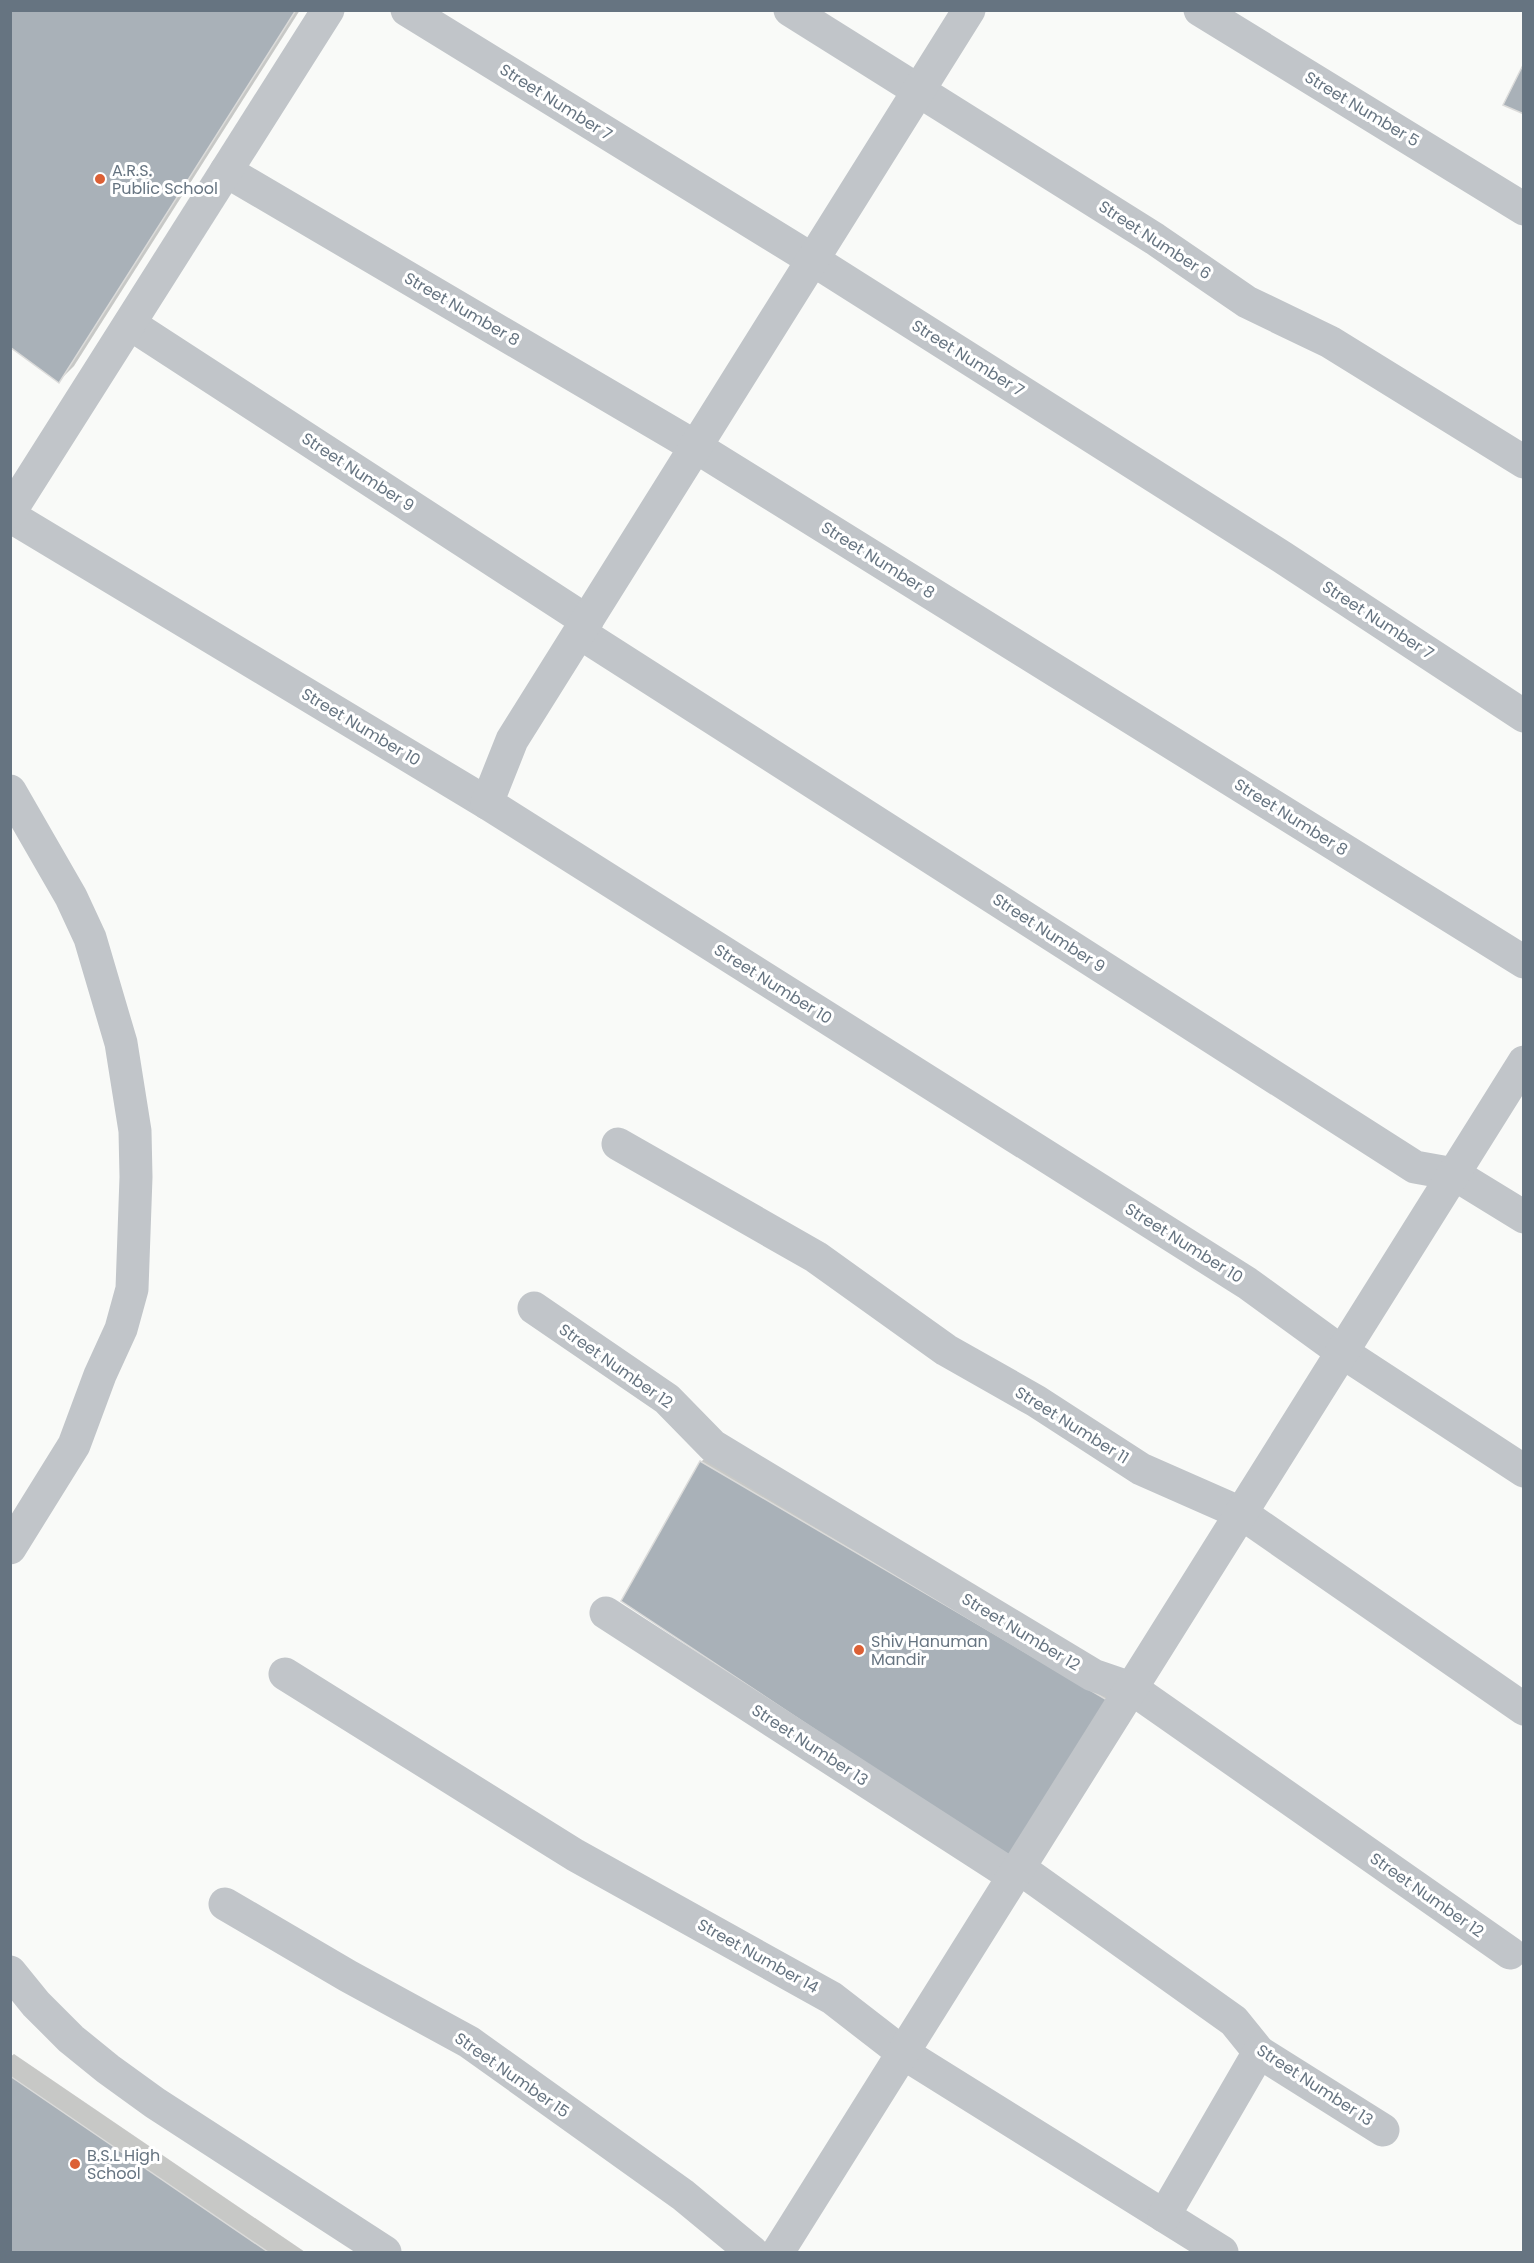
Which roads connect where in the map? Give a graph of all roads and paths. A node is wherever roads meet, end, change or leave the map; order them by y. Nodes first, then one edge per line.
1 (328, 10) edge
2 (407, 10) edge
3 (790, 10) edge
4 (969, 10) edge
5 (1200, 10) edge
6 (919, 90) junction
7 (226, 171) junction
8 (1524, 209) edge
9 (813, 260) junction
10 (130, 324) junction
11 (696, 447) junction
12 (1524, 462) edge
13 (10, 514) edge
14 (583, 627) junction
15 (1524, 716) edge
16 (10, 791) edge
17 (487, 803) junction
18 (1524, 962) edge
19 (1524, 1062) edge
20 (618, 1144) dead end
21 (1454, 1173) junction
22 (1524, 1217) edge
23 (534, 1308) dead end
24 (1342, 1352) junction
25 (1524, 1471) edge
26 (1241, 1513) junction
27 (10, 1548) edge
28 (606, 1613) dead end
29 (285, 1674) dead end
30 (1131, 1688) junction
31 (1524, 1709) edge
32 (1016, 1872) junction
33 (225, 1904) dead end
34 (1510, 1953) dead end
35 (10, 1972) edge
36 (1259, 2052) junction
37 (903, 2053) junction
38 (1383, 2130) dead end
39 (1164, 2216) junction
40 (385, 2253) edge
41 (752, 2253) edge
42 (778, 2253) edge
43 (1222, 2253) edge

1 - 7 street
2 - 9 street, Street Number 7
3 - 6 street, Street Number 6
4 - 6 street
5 - 8 street, Street Number 5
6 - 9 street
6 - 12 street, Street Number 6
7 - 10 street
7 - 11 street, Street Number 8
9 - 11 street
9 - 15 street, Street Number 7
10 - 13 street
10 - 14 street, Street Number 9
11 - 14 street
11 - 18 street, Street Number 8
13 - 17 street, Street Number 10
14 - 17 street
14 - 21 street, Street Number 9
16 - 27 street
17 - 24 street, Street Number 10
19 - 21 street
20 - 26 street, Street Number 11
21 - 22 street, Street Number 9
21 - 24 street
23 - 30 street, Street Number 12
24 - 25 street, Street Number 10
24 - 26 street
26 - 30 street
26 - 31 street, Street Number 11
28 - 32 street, Street Number 13
29 - 37 street, Street Number 14
30 - 32 street
30 - 34 street, Street Number 12
32 - 36 street, Street Number 13
32 - 37 street
33 - 41 street, Street Number 15
35 - 40 street
36 - 38 street, Street Number 13
36 - 39 street
37 - 39 street, Street Number 14
37 - 42 street
39 - 43 street, Street Number 14

